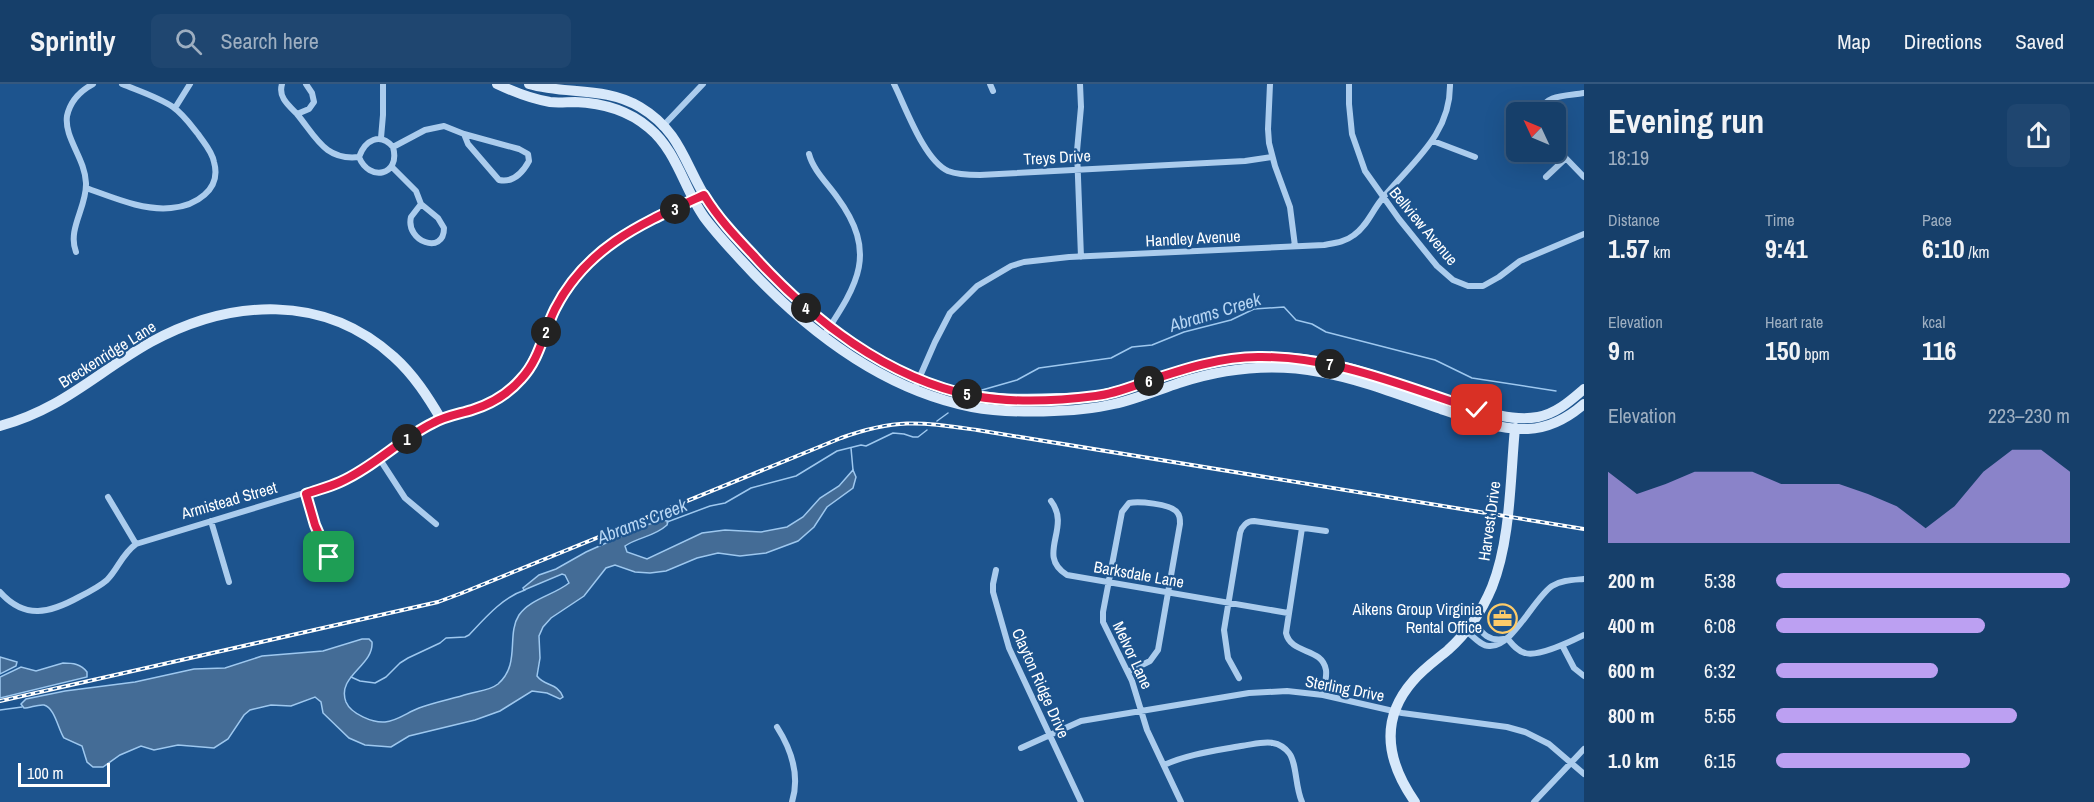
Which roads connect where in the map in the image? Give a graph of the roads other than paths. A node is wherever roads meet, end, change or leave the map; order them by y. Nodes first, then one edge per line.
1 (93, 84) edge
2 (122, 84) edge
3 (190, 84) edge
4 (282, 84) edge
5 (306, 84) edge
6 (382, 84) edge
7 (497, 84) edge
8 (529, 84) edge
9 (703, 84) edge
10 (894, 84) edge
11 (990, 84) edge
12 (1080, 84) edge
13 (1270, 84) edge
14 (1349, 84) edge
15 (1450, 84) edge
16 (592, 88) edge
17 (993, 91) dead end
18 (1584, 93) edge
19 (1545, 102) edge
20 (175, 108) junction
21 (297, 114) junction
22 (659, 129) junction
23 (464, 134) junction
24 (381, 138) junction
25 (1432, 141) junction
26 (393, 147) junction
27 (809, 154) dead end
28 (359, 157) junction
29 (1272, 157) junction
30 (1475, 157) dead end
31 (1566, 160) edge
32 (1562, 162) edge
33 (392, 167) junction
34 (1077, 170) junction
35 (1546, 177) dead end
36 (1584, 177) edge
37 (86, 188) junction
38 (699, 198) junction
39 (1383, 198) junction
40 (421, 204) junction
41 (1584, 234) edge
42 (1295, 246) junction
43 (76, 252) dead end
44 (1082, 257) junction
45 (830, 327) junction
46 (823, 337) junction
47 (919, 378) junction
48 (1584, 389) edge
49 (914, 390) junction
50 (1584, 404) edge
51 (441, 419) junction
52 (1516, 423) junction
53 (0, 426) edge
54 (379, 458) junction
55 (306, 494) junction
56 (108, 497) dead end
57 (1051, 501) dead end
58 (211, 522) junction
59 (436, 524) dead end
60 (1302, 528) junction
61 (1326, 531) dead end
62 (136, 544) junction
63 (329, 557) dead end
64 (996, 570) dead end
65 (1584, 579) edge
66 (229, 582) dead end
67 (1108, 583) junction
68 (0, 592) edge
69 (1168, 593) junction
70 (1228, 602) junction
71 (1288, 613) junction
72 (1470, 627) junction
73 (1584, 635) edge
74 (1507, 638) junction
75 (1562, 645) junction
76 (1128, 672) junction
77 (1584, 676) edge
78 (1239, 678) dead end
79 (1323, 694) junction
80 (1141, 711) junction
81 (1396, 712) junction
82 (777, 727) dead end
83 (1049, 734) junction
84 (1021, 748) dead end
85 (1584, 749) edge
86 (1572, 762) junction
87 (1164, 765) junction
88 (1584, 774) edge
89 (792, 802) edge
90 (1081, 802) edge
91 (1181, 802) edge
92 (1302, 802) edge
93 (1415, 802) edge
94 (1534, 802) edge

1 - 37 street
2 - 20 street
3 - 20 street
4 - 21 street
5 - 21 street
6 - 24 street
7 - 22 main road
8 - 16 main road
9 - 22 street
10 - 34 street, Treys Drive
11 - 17 street
12 - 34 street
13 - 29 street
14 - 39 street, Bellview Avenue
15 - 25 street, Handley Avenue
16 - 22 main road
18 - 19 street
20 - 37 street
21 - 28 street
22 - 38 main road
23 - 23 street
23 - 26 street
24 - 26 street
24 - 28 street
25 - 30 street
25 - 39 street, Handley Avenue
26 - 33 street
27 - 45 street
28 - 33 street
29 - 34 street, Treys Drive
29 - 42 street
31 - 36 street
32 - 35 street
33 - 40 street
34 - 44 street
37 - 43 street
38 - 45 main road
38 - 46 main road
38 - 51 main road, Armistead Street
39 - 41 street, Bellview Avenue
39 - 42 street, Handley Avenue
40 - 40 street
42 - 44 street, Handley Avenue
44 - 47 street, Handley Avenue
45 - 46 street
45 - 47 main road
46 - 49 main road
47 - 49 street, Handley Avenue
47 - 52 main road
48 - 52 main road
49 - 52 main road
50 - 52 main road
51 - 53 main road, Breckenridge Lane
51 - 54 street, Armistead Street
52 - 72 main road, Harvest Drive
54 - 55 street, Armistead Street
54 - 59 street
55 - 58 street, Armistead Street
55 - 63 street
56 - 62 street
57 - 67 street, Barksdale Lane
58 - 62 street, Armistead Street
58 - 66 street
60 - 61 street
60 - 70 street
60 - 71 street
62 - 68 street
64 - 83 street, Clayton Ridge Drive
65 - 74 street
67 - 69 street, Barksdale Lane
67 - 69 street, Melvor Lane
67 - 76 street, Melvor Lane
69 - 70 street, Barksdale Lane
69 - 76 street
70 - 71 street, Barksdale Lane
70 - 78 street
71 - 79 street
72 - 74 street
72 - 74 street
72 - 81 main road, Harvest Drive
73 - 75 street
74 - 75 street
75 - 77 street
76 - 80 street, Melvor Lane
79 - 80 street, Sterling Drive
79 - 81 street, Sterling Drive
80 - 83 street, Sterling Drive
80 - 87 street, Melvor Lane
81 - 86 street, Sterling Drive
81 - 93 main road, Harvest Drive
82 - 89 street
83 - 84 street, Sterling Drive
83 - 90 street, Clayton Ridge Drive
85 - 86 street
86 - 88 street, Sterling Drive
86 - 94 street
87 - 91 street, Melvor Lane
87 - 92 street

